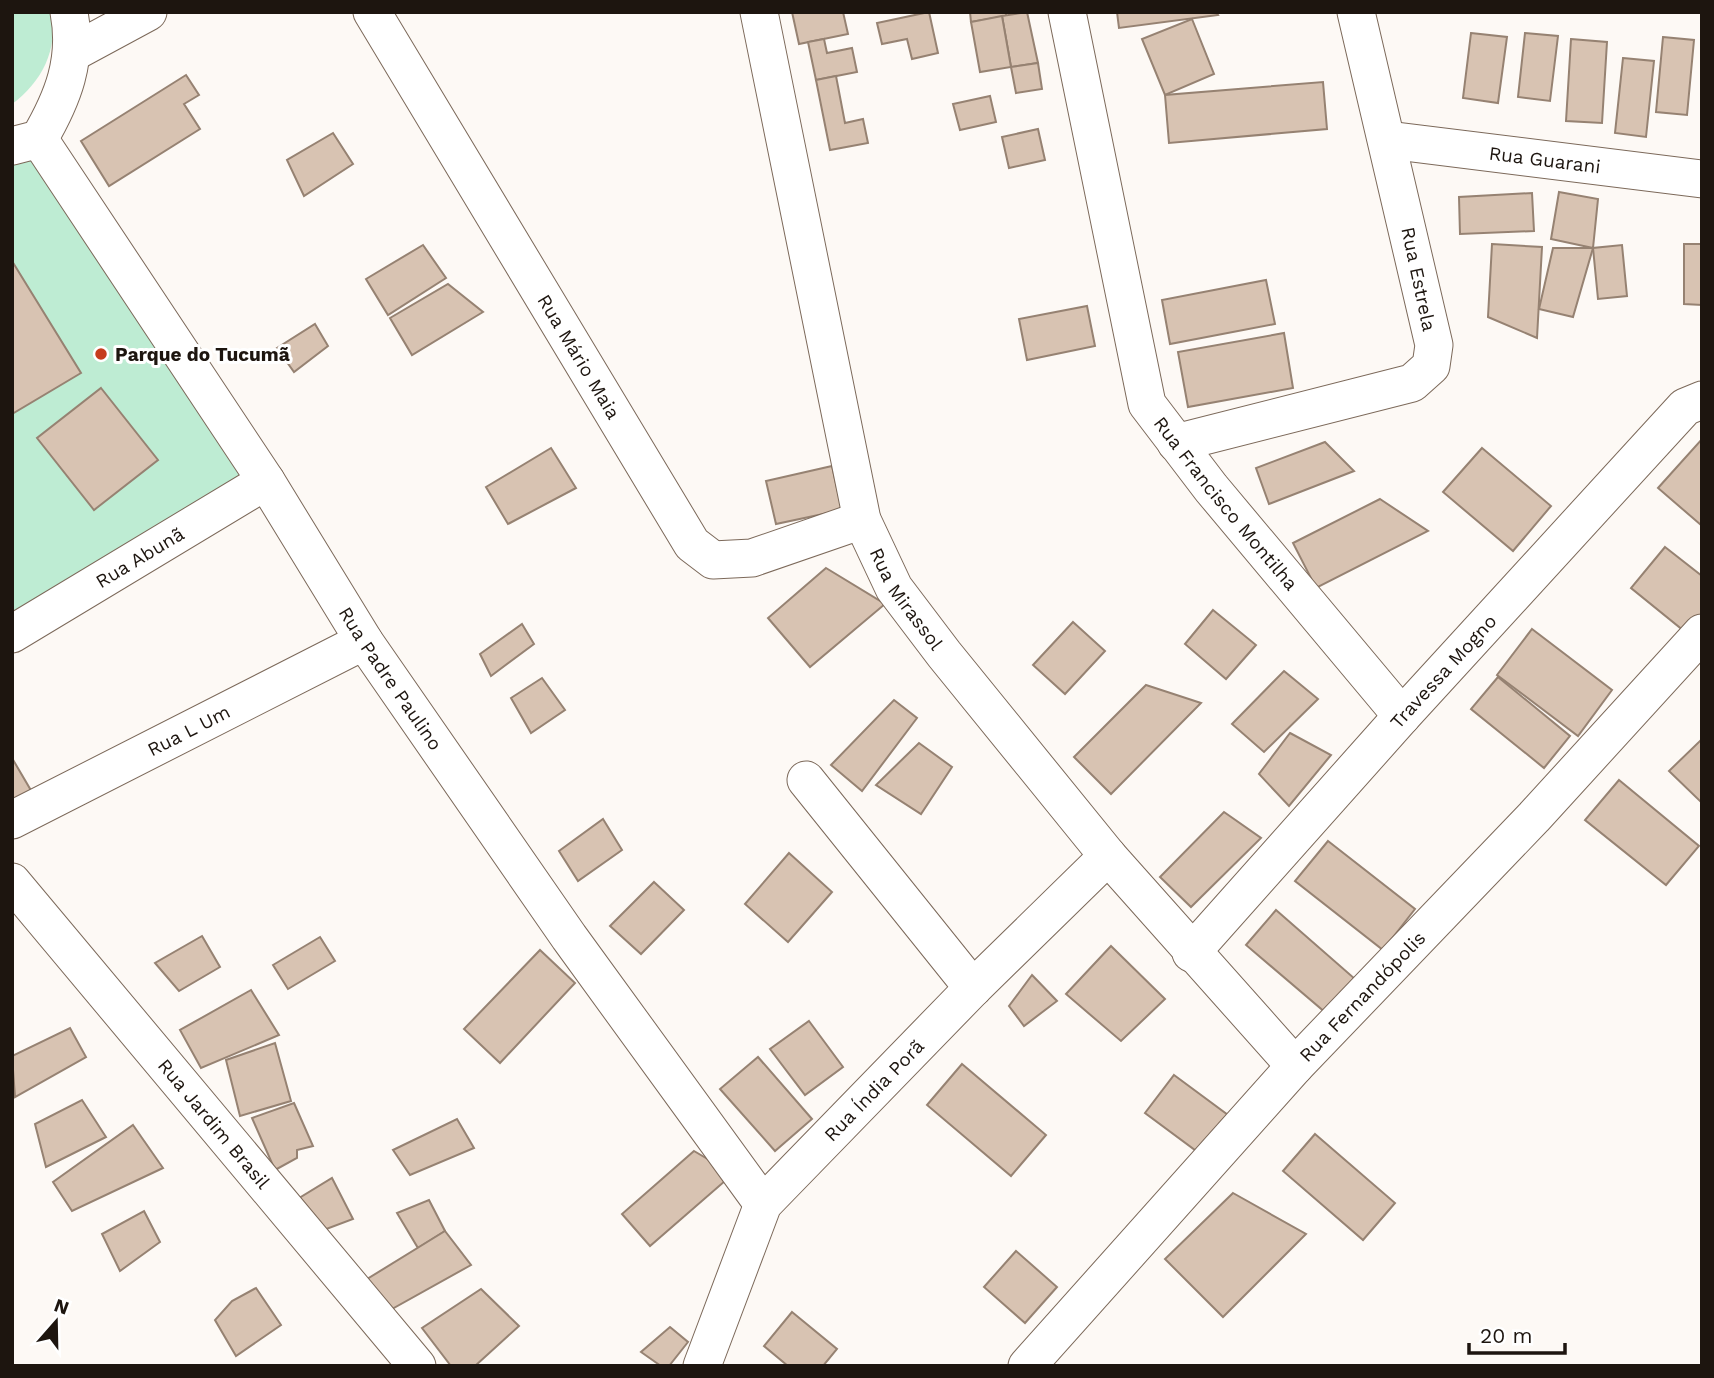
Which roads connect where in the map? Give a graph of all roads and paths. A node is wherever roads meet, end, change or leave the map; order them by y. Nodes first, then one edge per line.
1 (69, 12) edge
2 (148, 12) edge
3 (372, 12) edge
4 (759, 12) edge
5 (1067, 12) edge
6 (1356, 12) edge
7 (72, 53) junction
8 (1388, 140) junction
9 (25, 143) edge
10 (1702, 179) edge
11 (1702, 400) edge
12 (1176, 443) junction
13 (266, 481) junction
14 (862, 520) junction
15 (1702, 633) edge
16 (12, 634) edge
17 (364, 641) junction
18 (1402, 716) junction
19 (806, 780) dead end
20 (12, 820) edge
21 (1108, 856) junction
22 (12, 882) edge
23 (1191, 953) junction
24 (973, 988) junction
25 (1295, 1066) junction
26 (763, 1204) junction
27 (417, 1366) edge
28 (702, 1366) edge
29 (1027, 1366) edge

1 - 7 street
2 - 7 street
3 - 14 street, Rua Mário Maia
4 - 14 street, Rua Mirassol
5 - 12 street, Rua Francisco Montilha
6 - 8 street, Rua Estrela
7 - 9 street
8 - 10 street, Rua Guarani
8 - 12 street, Rua Estrela
9 - 13 street, Rua Padre Paulino
11 - 18 street, Travessa Mogno
12 - 18 street, Rua Francisco Montilha
13 - 16 street, Rua Abunã
13 - 17 street, Rua Padre Paulino
14 - 21 street, Rua Mirassol
15 - 25 street, Rua Fernandópolis
17 - 20 street, Rua L Um
17 - 26 street, Rua Padre Paulino
18 - 23 street, Travessa Mogno
19 - 24 street
21 - 23 street, Rua Mirassol
21 - 24 street, Rua Índia Porã
22 - 27 street, Rua Jardim Brasil
23 - 25 street, Rua Mirassol
24 - 26 street, Rua Índia Porã
25 - 29 street, Rua Fernandópolis
26 - 28 street, Rua Índia Porã

